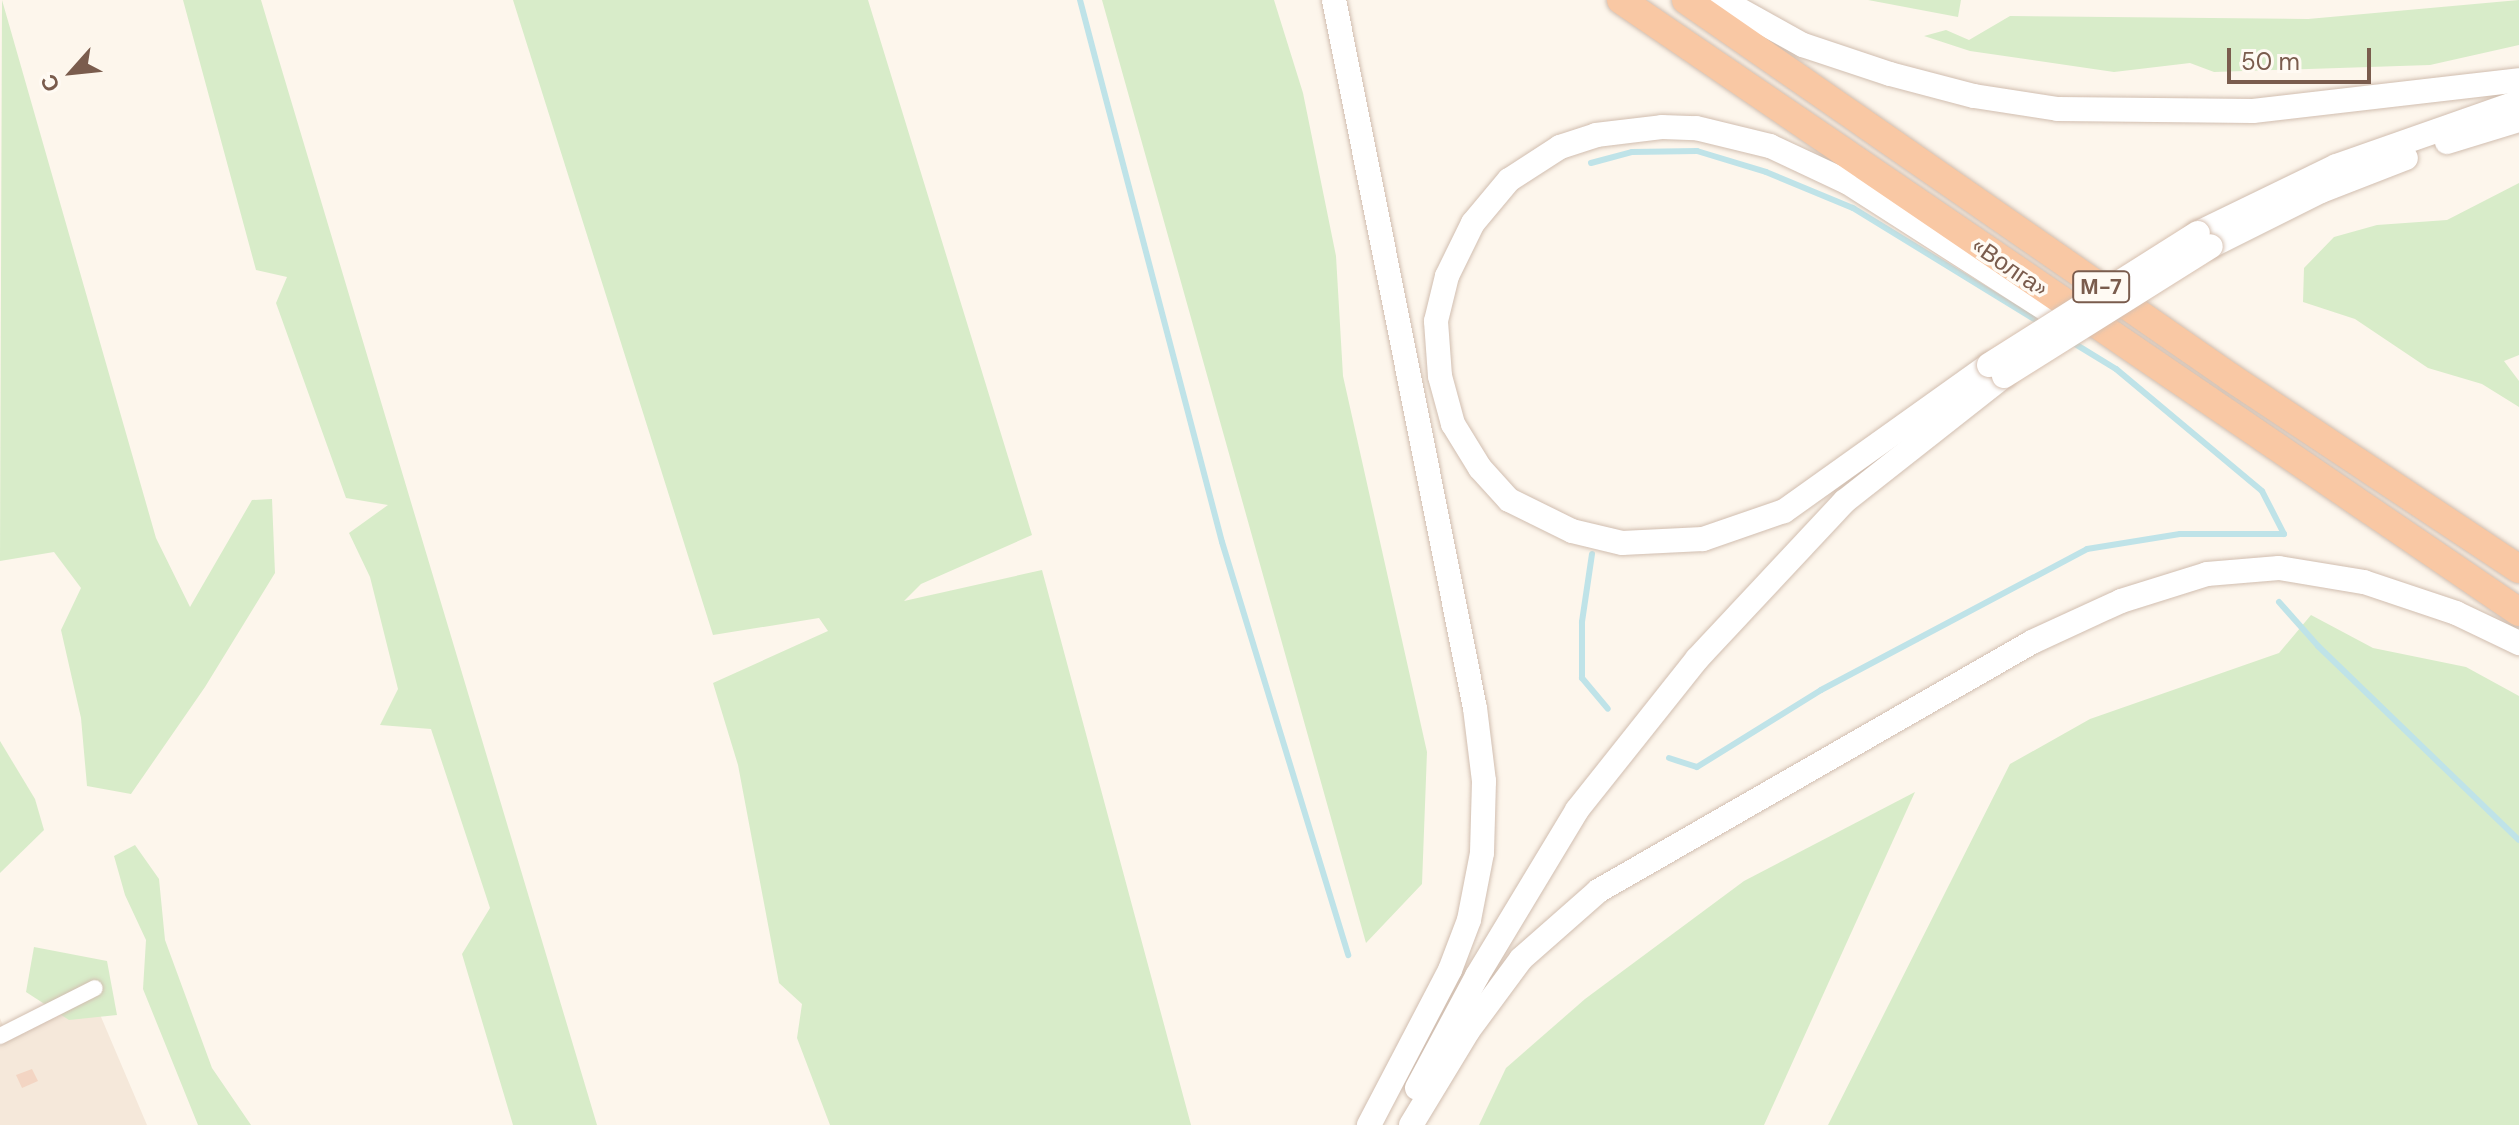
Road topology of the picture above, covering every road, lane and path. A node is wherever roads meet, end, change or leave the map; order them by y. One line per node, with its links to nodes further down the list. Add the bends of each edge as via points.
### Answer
1 (1334, 0): 16 (main road, via 1475,708 1484,781 1482,853 1469,920 1450,970)
2 (1621, 0): 9 (highway, «Волга» / М-7)
3 (1686, 0): 11 (highway, «Волга» / М-7, via 2217,368)
4 (1722, 0): 5 (main road, via 1803,45 1890,74 1974,96 2058,109 2253,111)
5 (2519, 80)
6 (2519, 102): 8 (main road, via 2336,166)
7 (2519, 120): 8 (main road, via 2442,143)
8 (2205, 240): 10 (main road, bridge)
9 (2097, 327): 10 (main road, via 2050,312 1847,182 1770,146 1696,128 1662,127 1596,135 1560,147 1509,180 1473,223 1447,276 1436,321 1440,376 1453,424 1480,468 1509,500 1572,531 1622,543 1703,539 1784,511); 12 (highway, «Волга» / М-7)
10 (1996, 371): 17 (main road, via 1845,501 1697,659 1577,810 1477,976)
11 (2519, 569)
12 (2519, 612)
13 (2519, 643): 18 (main road, via 2456,613 2364,582 2279,568 2207,574 2121,601 2032,642 1598,891 1521,959 1468,1031)
14 (95, 988): 15 (street)
15 (0, 1036)
16 (1369, 1125)
17 (1397, 1125)
18 (1411, 1125)

